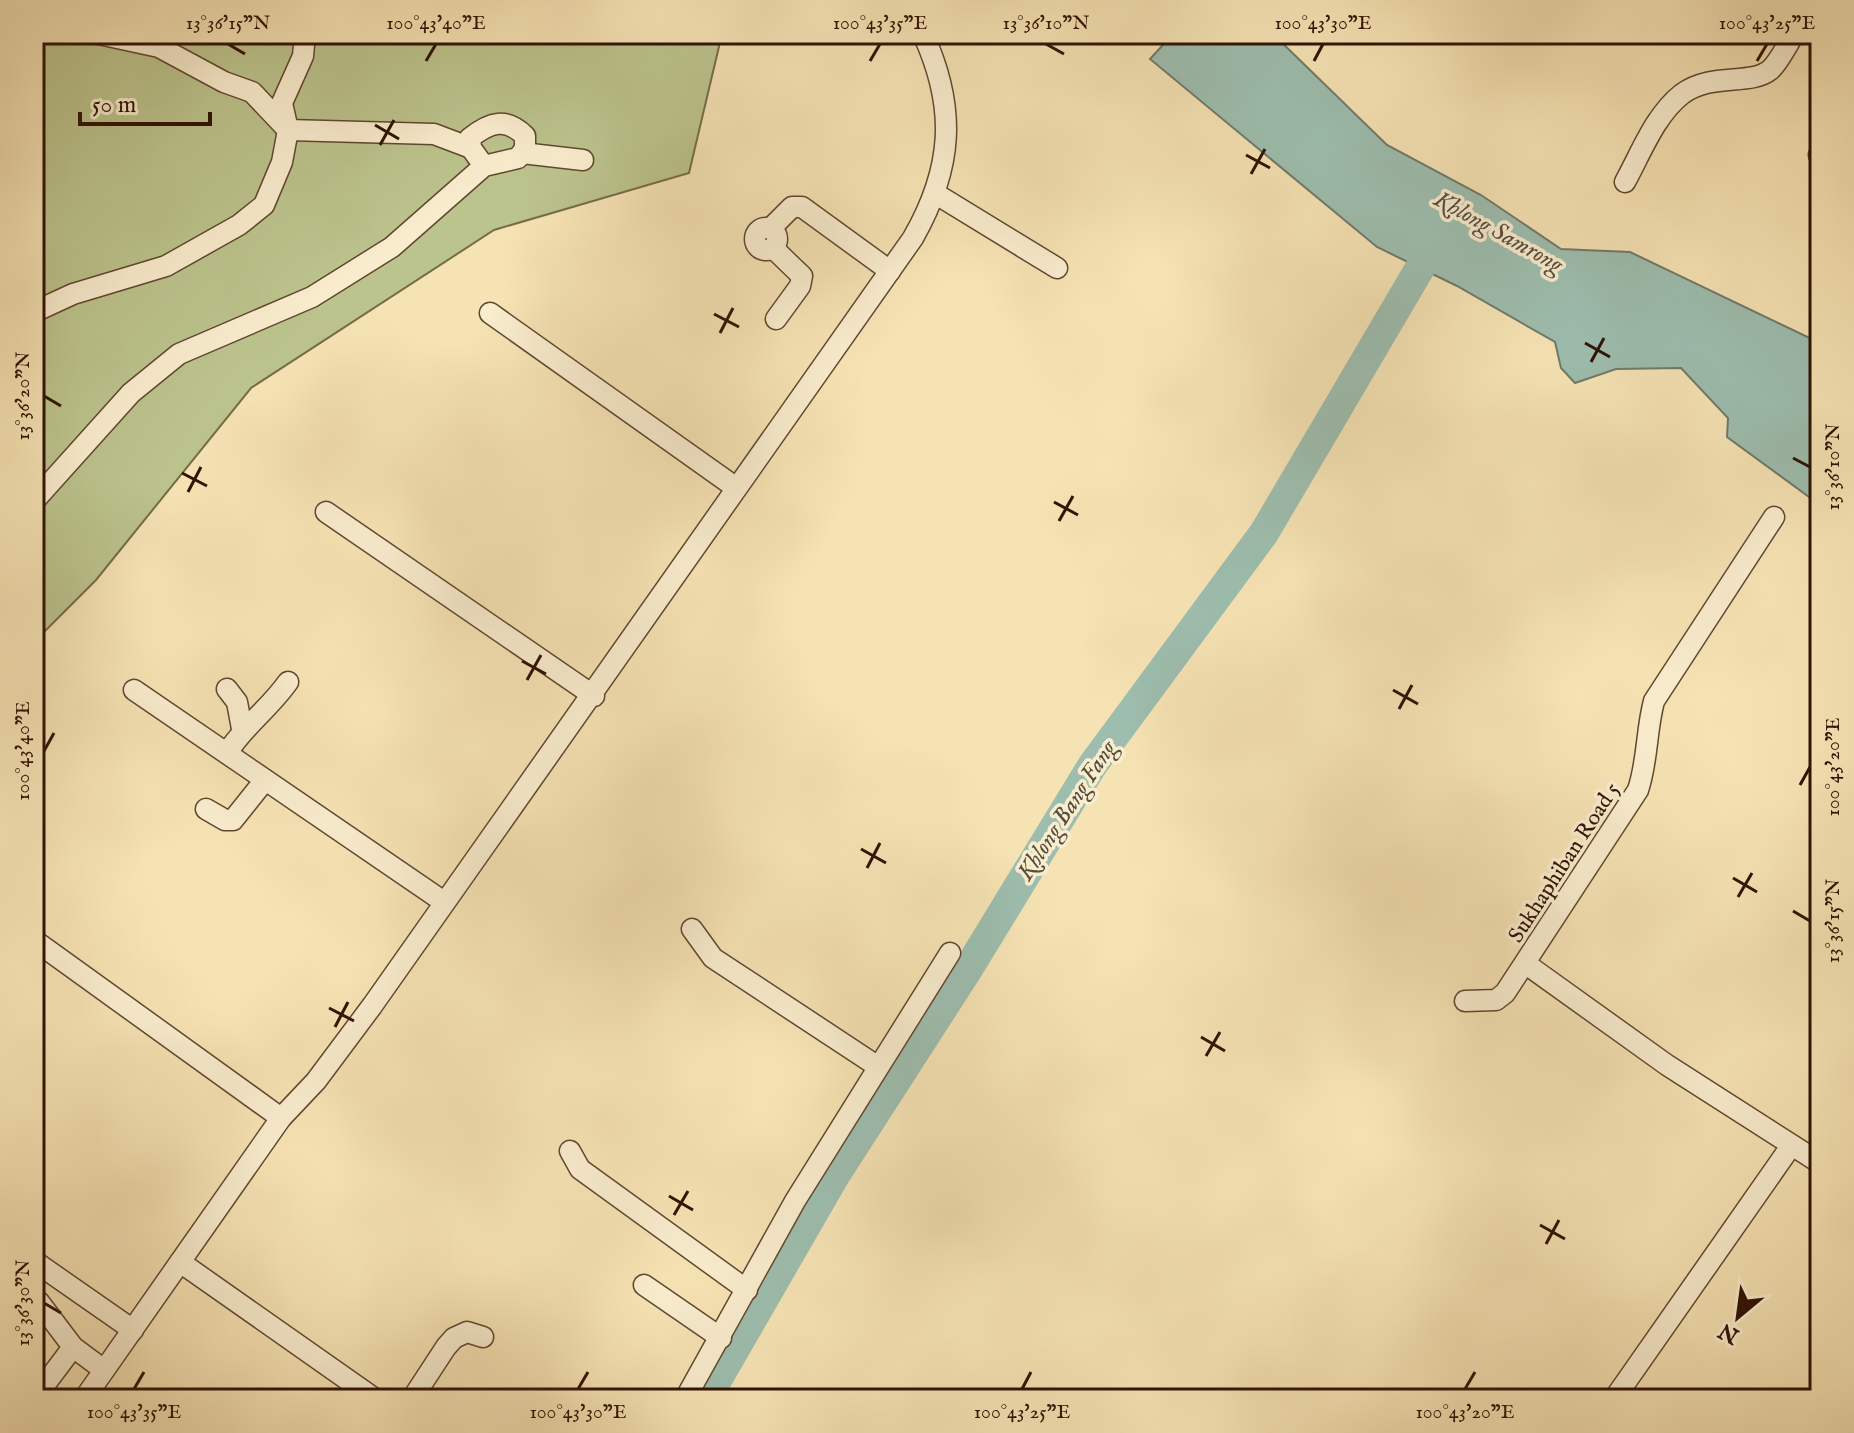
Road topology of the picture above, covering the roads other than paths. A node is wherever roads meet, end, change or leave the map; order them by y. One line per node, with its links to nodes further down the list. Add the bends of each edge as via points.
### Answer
1 (99, 34): 5 (street, via 159,47 252,92)
2 (305, 34): 5 (street, via 303,56 282,103)
3 (923, 34): 11 (street, via 938,67 948,112 944,167)
4 (1794, 34): 10 (street, via 1770,70 1752,78 1717,78 1683,93 1663,113)
5 (288, 130): 6 (street, via 434,134); 14 (street, via 274,187 264,205 239,225 166,266 73,294)
6 (471, 148): 7 (street, via 470,138 500,122 515,125 525,136); 9 (street)
7 (522, 153): 8 (street); 9 (street, via 509,162)
8 (583, 160)
9 (484, 166): 18 (street, via 392,247 312,297 179,354 131,393)
10 (1625, 182)
11 (936, 194): 12 (street); 13 (street)
12 (1057, 268)
13 (890, 271): 16 (street, via 802,207 792,207 784,212 772,238 802,276); 17 (street)
14 (34, 312)
15 (490, 313): 17 (street)
16 (776, 319)
17 (735, 487): 24 (street)
18 (34, 501)
19 (326, 512): 24 (street)
20 (1774, 517): 33 (street, Sukhaphiban Road 5, via 1654,701 1638,790)
21 (288, 682): 25 (street, via 272,705)
22 (227, 689): 25 (street, via 237,702)
23 (134, 690): 26 (street)
24 (594, 696): 29 (street)
25 (242, 729): 26 (street)
26 (227, 753): 27 (street)
27 (265, 780): 28 (street, via 233,820); 29 (street)
28 (206, 809)
29 (444, 902): 36 (street, via 316,1081)
30 (692, 929): 35 (street, via 713,958)
31 (34, 940): 36 (street)
32 (950, 953): 35 (street)
33 (1526, 964): 34 (street, via 1496,1000); 37 (street, Sukhaphiban Road 5)
34 (1465, 1001)
35 (877, 1066): 43 (street)
36 (281, 1118): 41 (street)
37 (1791, 1146): 39 (street, Sukhaphiban Road 5); 55 (street)
38 (570, 1151): 43 (street, via 580,1169)
39 (1817, 1155)
40 (34, 1261): 45 (street)
41 (180, 1262): 45 (street); 52 (street)
42 (644, 1285): 47 (street)
43 (747, 1290): 47 (street)
44 (39, 1302): 48 (street)
45 (133, 1330): 49 (street)
46 (483, 1337): 53 (street, via 467,1332 454,1338)
47 (721, 1338): 54 (street)
48 (73, 1347): 49 (street); 50 (street)
49 (104, 1370): 51 (street)
50 (34, 1399)
51 (84, 1399)
52 (375, 1399)
53 (412, 1399)
54 (685, 1399)
55 (1614, 1399)

